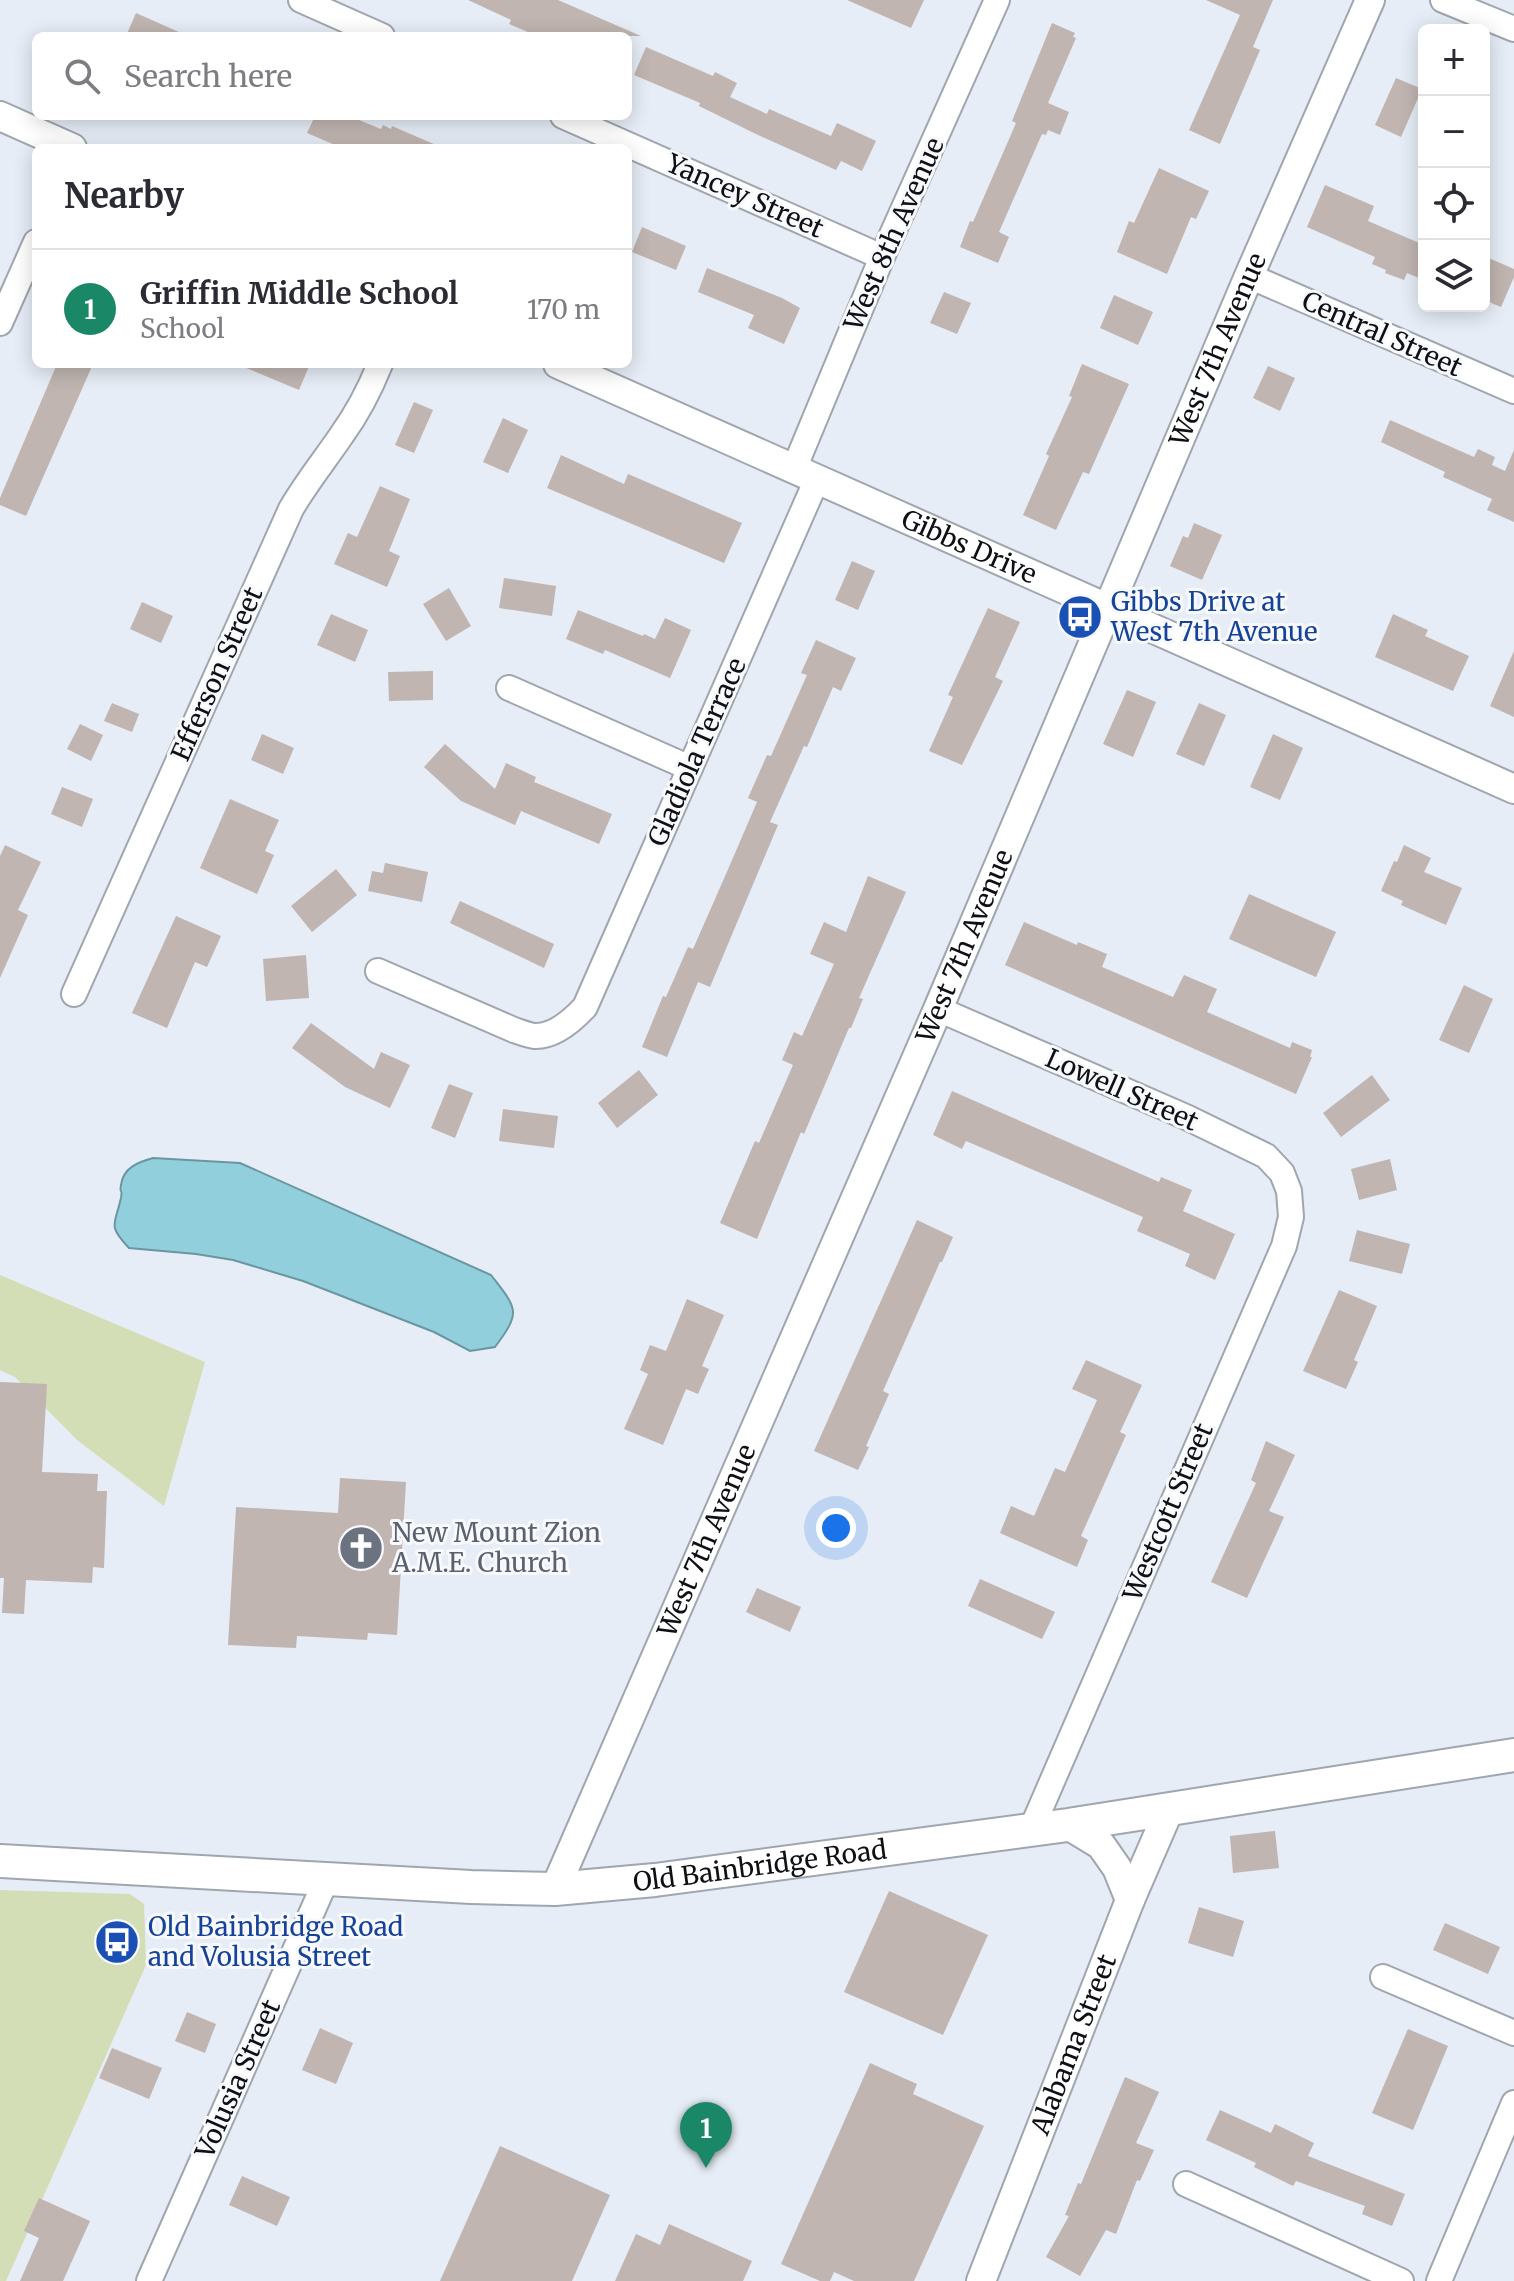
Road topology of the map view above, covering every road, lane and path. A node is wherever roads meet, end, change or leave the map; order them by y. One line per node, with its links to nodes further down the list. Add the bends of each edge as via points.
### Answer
1 (301, 0): 6 (street)
2 (997, 0): 13 (street, West 8th Avenue)
3 (1370, 0): 14 (street, West 7th Avenue)
4 (1443, 0): 5 (street)
5 (1514, 29)
6 (373, 32)
7 (0, 116): 9 (street)
8 (572, 120): 10 (street, Yancey Street)
9 (63, 144)
10 (626, 144)
11 (632, 146): 13 (street, Yancey Street)
12 (32, 251): 15 (street)
13 (882, 257): 19 (street, West 8th Avenue)
14 (1249, 276): 18 (street, Central Street); 20 (street, West 7th Avenue)
15 (0, 323)
16 (378, 368): 25 (street, Efferson Street, via 342,435 291,509)
17 (567, 368): 19 (street, Gibbs Drive)
18 (1513, 389)
19 (805, 474): 20 (street, Gibbs Drive); 22 (street, Gladiola Terrace)
20 (1108, 608): 23 (street, Gibbs Drive); 26 (street, West 7th Avenue)
21 (509, 688): 22 (street)
22 (690, 768): 24 (street, Gladiola Terrace, via 585,1007 571,1021 534,1036)
23 (1514, 789)
24 (378, 971)
25 (74, 994)
26 (938, 1009): 27 (street, Lowell Street, via 1266,1156 1282,1173); 34 (street, West 7th Avenue)
27 (1289, 1191): 31 (street, Westcott Street, via 1291,1217 1284,1246)
28 (1514, 1755): 29 (main road, Old Bainbridge Road)
29 (1169, 1810): 30 (main road, Old Bainbridge Road); 35 (street, Alabama Street)
30 (1068, 1825): 31 (main road, Old Bainbridge Road); 35 (street, via 1101,1845)
31 (1031, 1830): 34 (main road, Old Bainbridge Road)
32 (0, 1861): 33 (main road, Old Bainbridge Road)
33 (327, 1878): 34 (main road, Old Bainbridge Road); 40 (street, Volusia Street)
34 (555, 1889)
35 (1130, 1900): 41 (street, Alabama Street)
36 (1383, 1977): 37 (street)
37 (1514, 2033)
38 (1514, 2103): 43 (street)
39 (1186, 2184): 42 (street)
40 (149, 2281)
41 (981, 2281)
42 (1401, 2281)
43 (1439, 2281)

